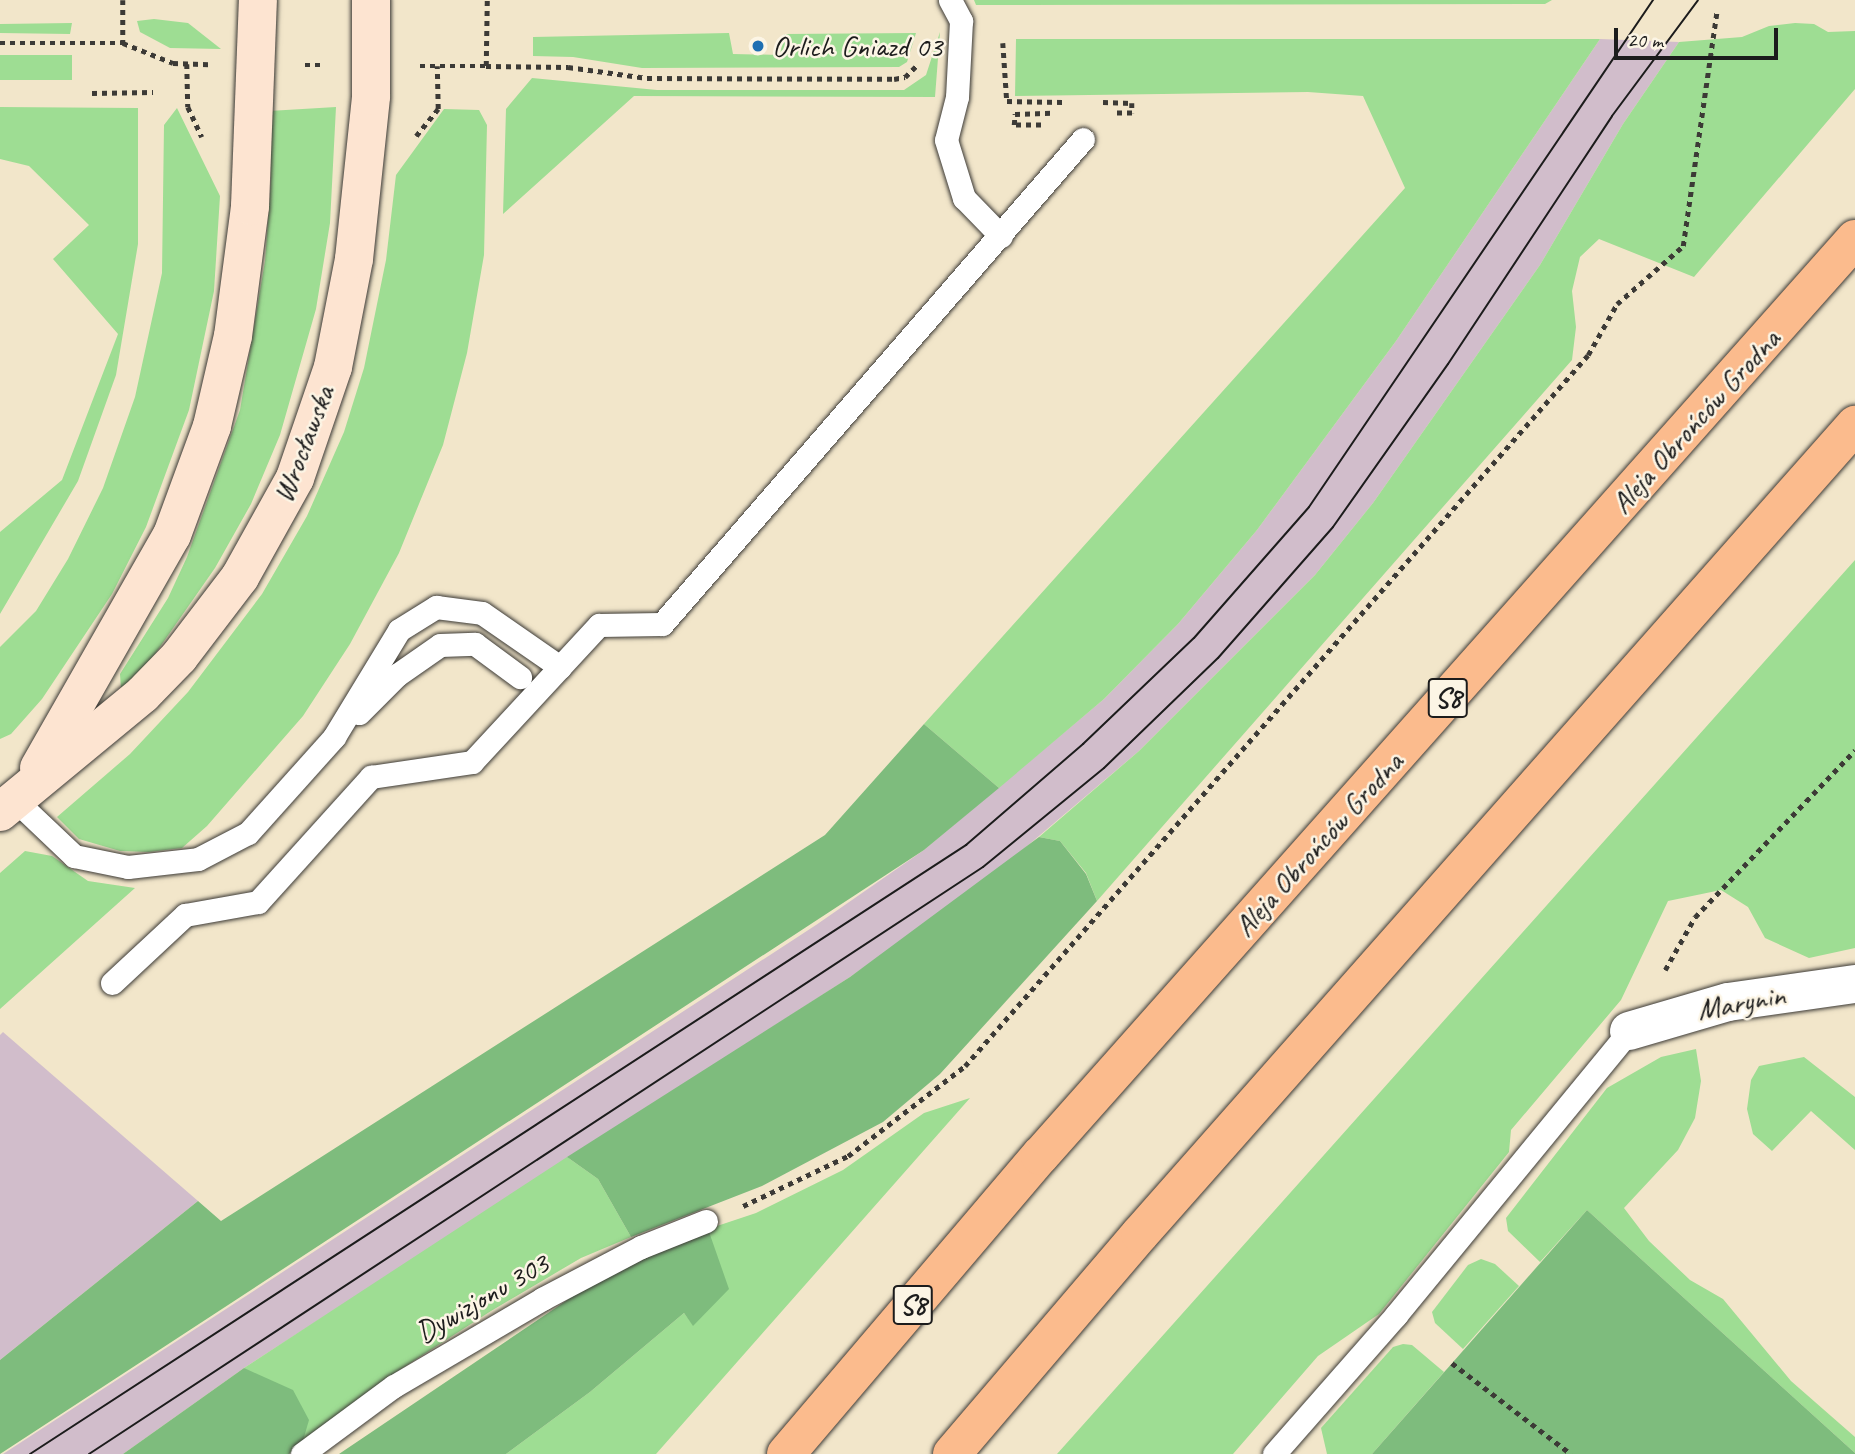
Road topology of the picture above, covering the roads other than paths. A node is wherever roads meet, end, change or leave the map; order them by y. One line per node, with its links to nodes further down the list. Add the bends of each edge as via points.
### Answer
1 (258, 0): 11 (street, via 250,206 233,336 212,426 186,502 157,564)
2 (371, 0): 11 (street, Wrocławska, via 371,96 354,260 332,367 300,467 271,524 212,618 144,694)
3 (950, 0): 5 (lane, via 961,21 957,97 946,140 964,198)
4 (1083, 139): 5 (lane)
5 (1000, 236): 8 (lane, via 662,624 599,625)
6 (1855, 239): 17 (highway, Aleja Obrońców Grodna / S8, via 1040,1156)
7 (1855, 425): 18 (highway, via 1140,1234)
8 (560, 667): 10 (lane, via 482,612 436,607 399,630); 12 (lane, via 472,762 371,777 258,902 185,915)
9 (520, 677): 10 (lane, via 475,644 440,645 397,675)
10 (334, 737): 11 (lane, via 248,833 198,859 128,867 74,856)
11 (13, 801)
12 (112, 983)
13 (1855, 984): 14 (street, Marynin, via 1728,1002)
14 (1629, 1031): 19 (lane, via 1405,1305)
15 (706, 1221): 16 (lane, Dywizjonu 303, via 641,1247 541,1299 394,1386)
16 (302, 1454)
17 (786, 1454)
18 (953, 1454)
19 (1274, 1454)

